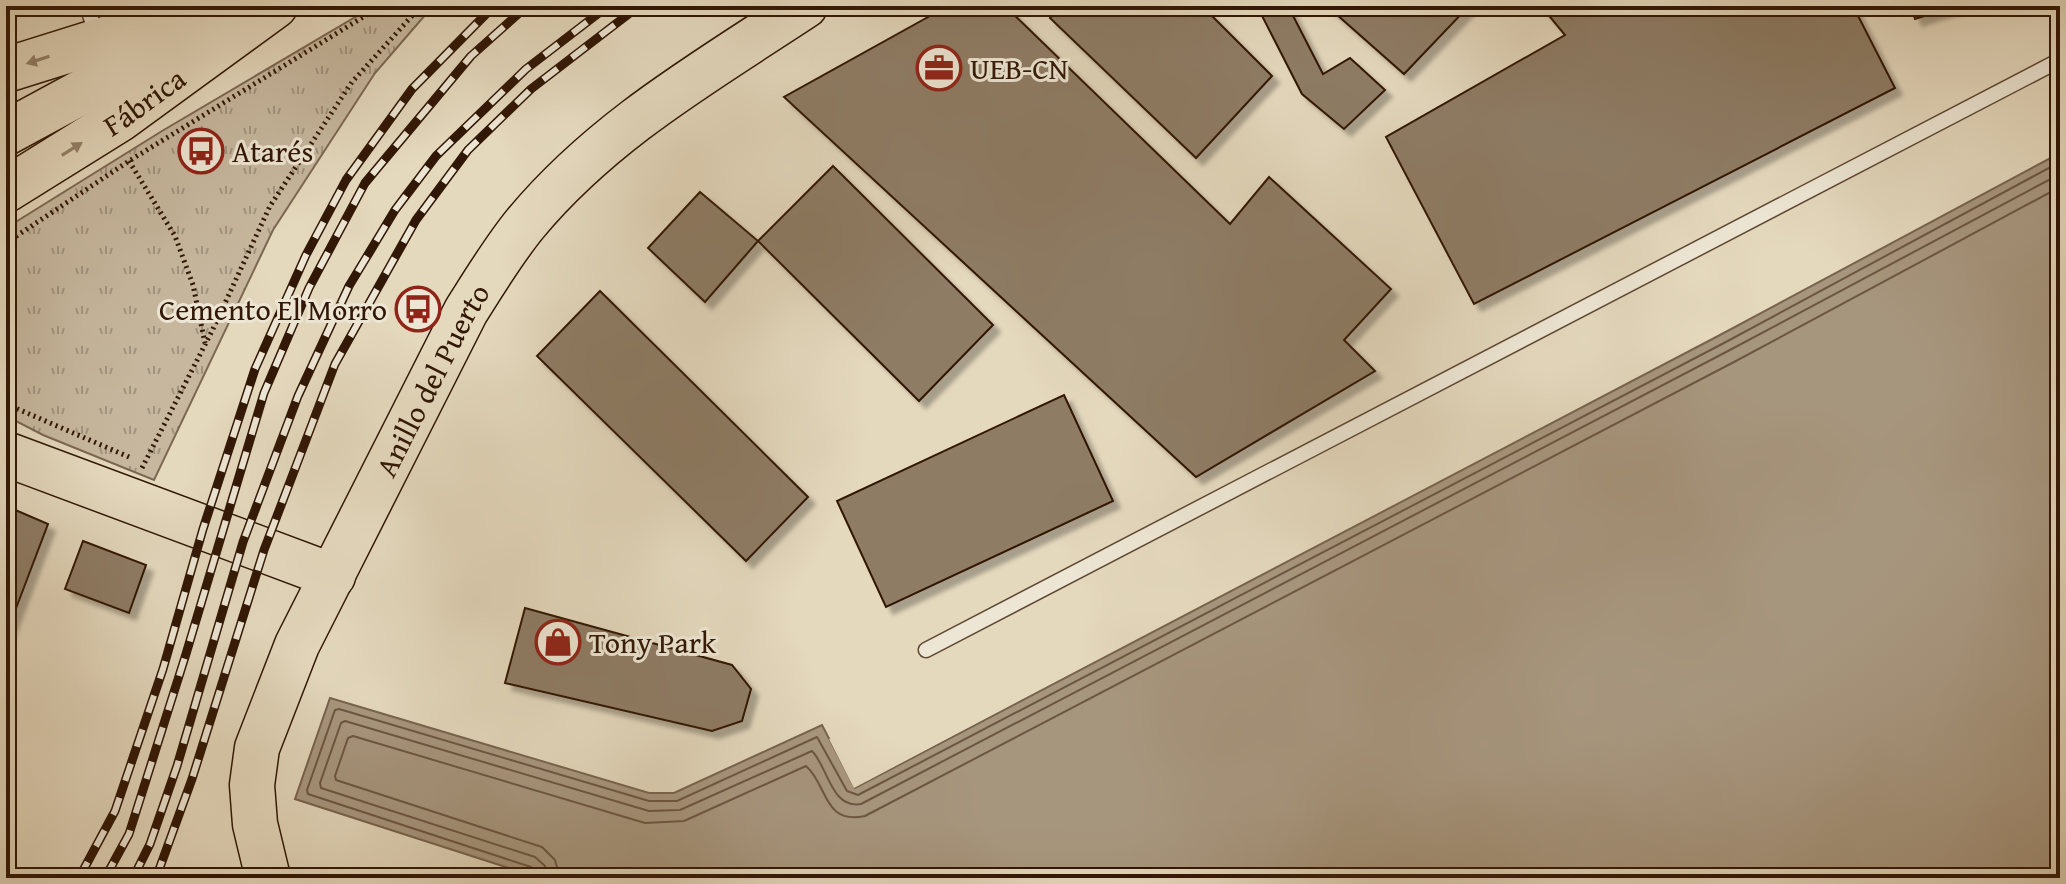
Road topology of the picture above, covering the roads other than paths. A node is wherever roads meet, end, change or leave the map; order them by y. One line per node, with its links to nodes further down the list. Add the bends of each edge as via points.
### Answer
1 (240, 6): 4 (main road, Fábrica)
2 (275, 6): 4 (main road, Fábrica)
3 (805, 6): 11 (main road, Anillo del Puerto, via 717,61 602,145 524,225 466,311)
4 (196, 19): 6 (main road, Fábrica); 6 (main road, via 137,29)
5 (2060, 60): 12 (lane)
6 (111, 66): 7 (main road, one-way to 7); 8 (main road, Fábrica); 9 (main road, Fábrica, one-way to 6, via 120,119)
7 (6, 70)
8 (6, 133)
9 (6, 190)
10 (6, 454): 11 (main road, via 136,482)
11 (333, 576): 13 (main road, Anillo del Puerto, via 297,645 257,748 252,785 255,824)
12 (926, 650)
13 (268, 878)

